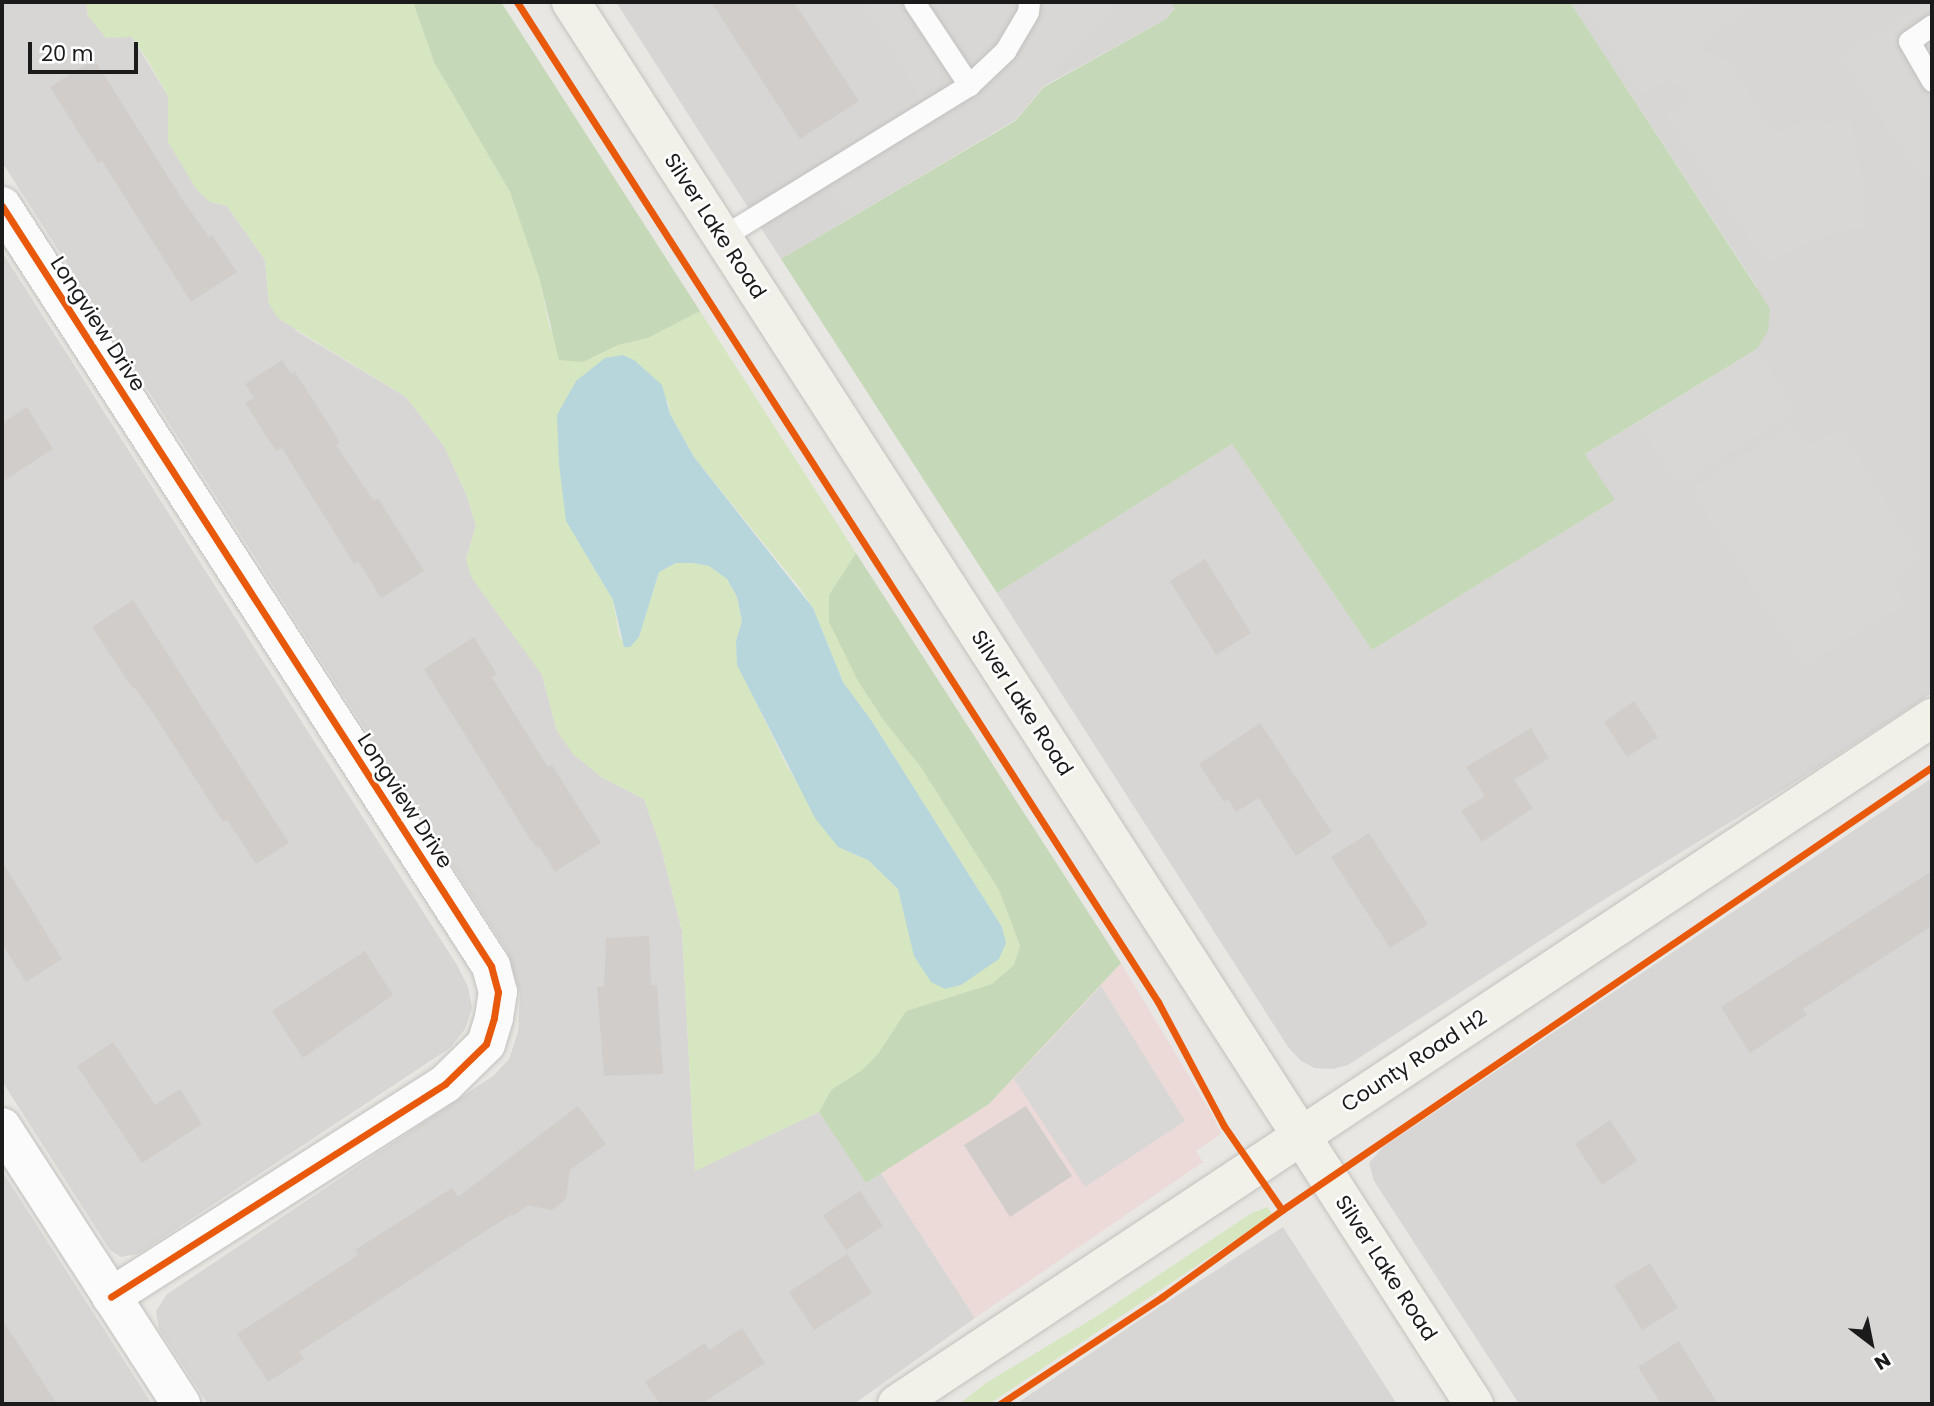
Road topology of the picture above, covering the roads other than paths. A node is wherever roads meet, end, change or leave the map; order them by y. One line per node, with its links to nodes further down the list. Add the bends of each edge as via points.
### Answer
1 (570, 2): 8 (main road, Silver Lake Road)
2 (914, 2): 6 (lane)
3 (1030, 2): 6 (lane, via 1005,51)
4 (1932, 26): 5 (lane, via 1909,41)
5 (1932, 81)
6 (969, 85): 8 (lane)
7 (2, 206): 12 (street, Longview Drive, via 491,966 498,992 486,1044 445,1084)
8 (722, 237): 11 (main road, Silver Lake Road)
9 (1932, 718): 11 (main road, County Road H2)
10 (2, 1127): 12 (street)
11 (1301, 1135): 14 (main road, County Road H2); 15 (main road, Silver Lake Road)
12 (111, 1297): 13 (street)
13 (181, 1404)
14 (897, 1404)
15 (1474, 1404)

